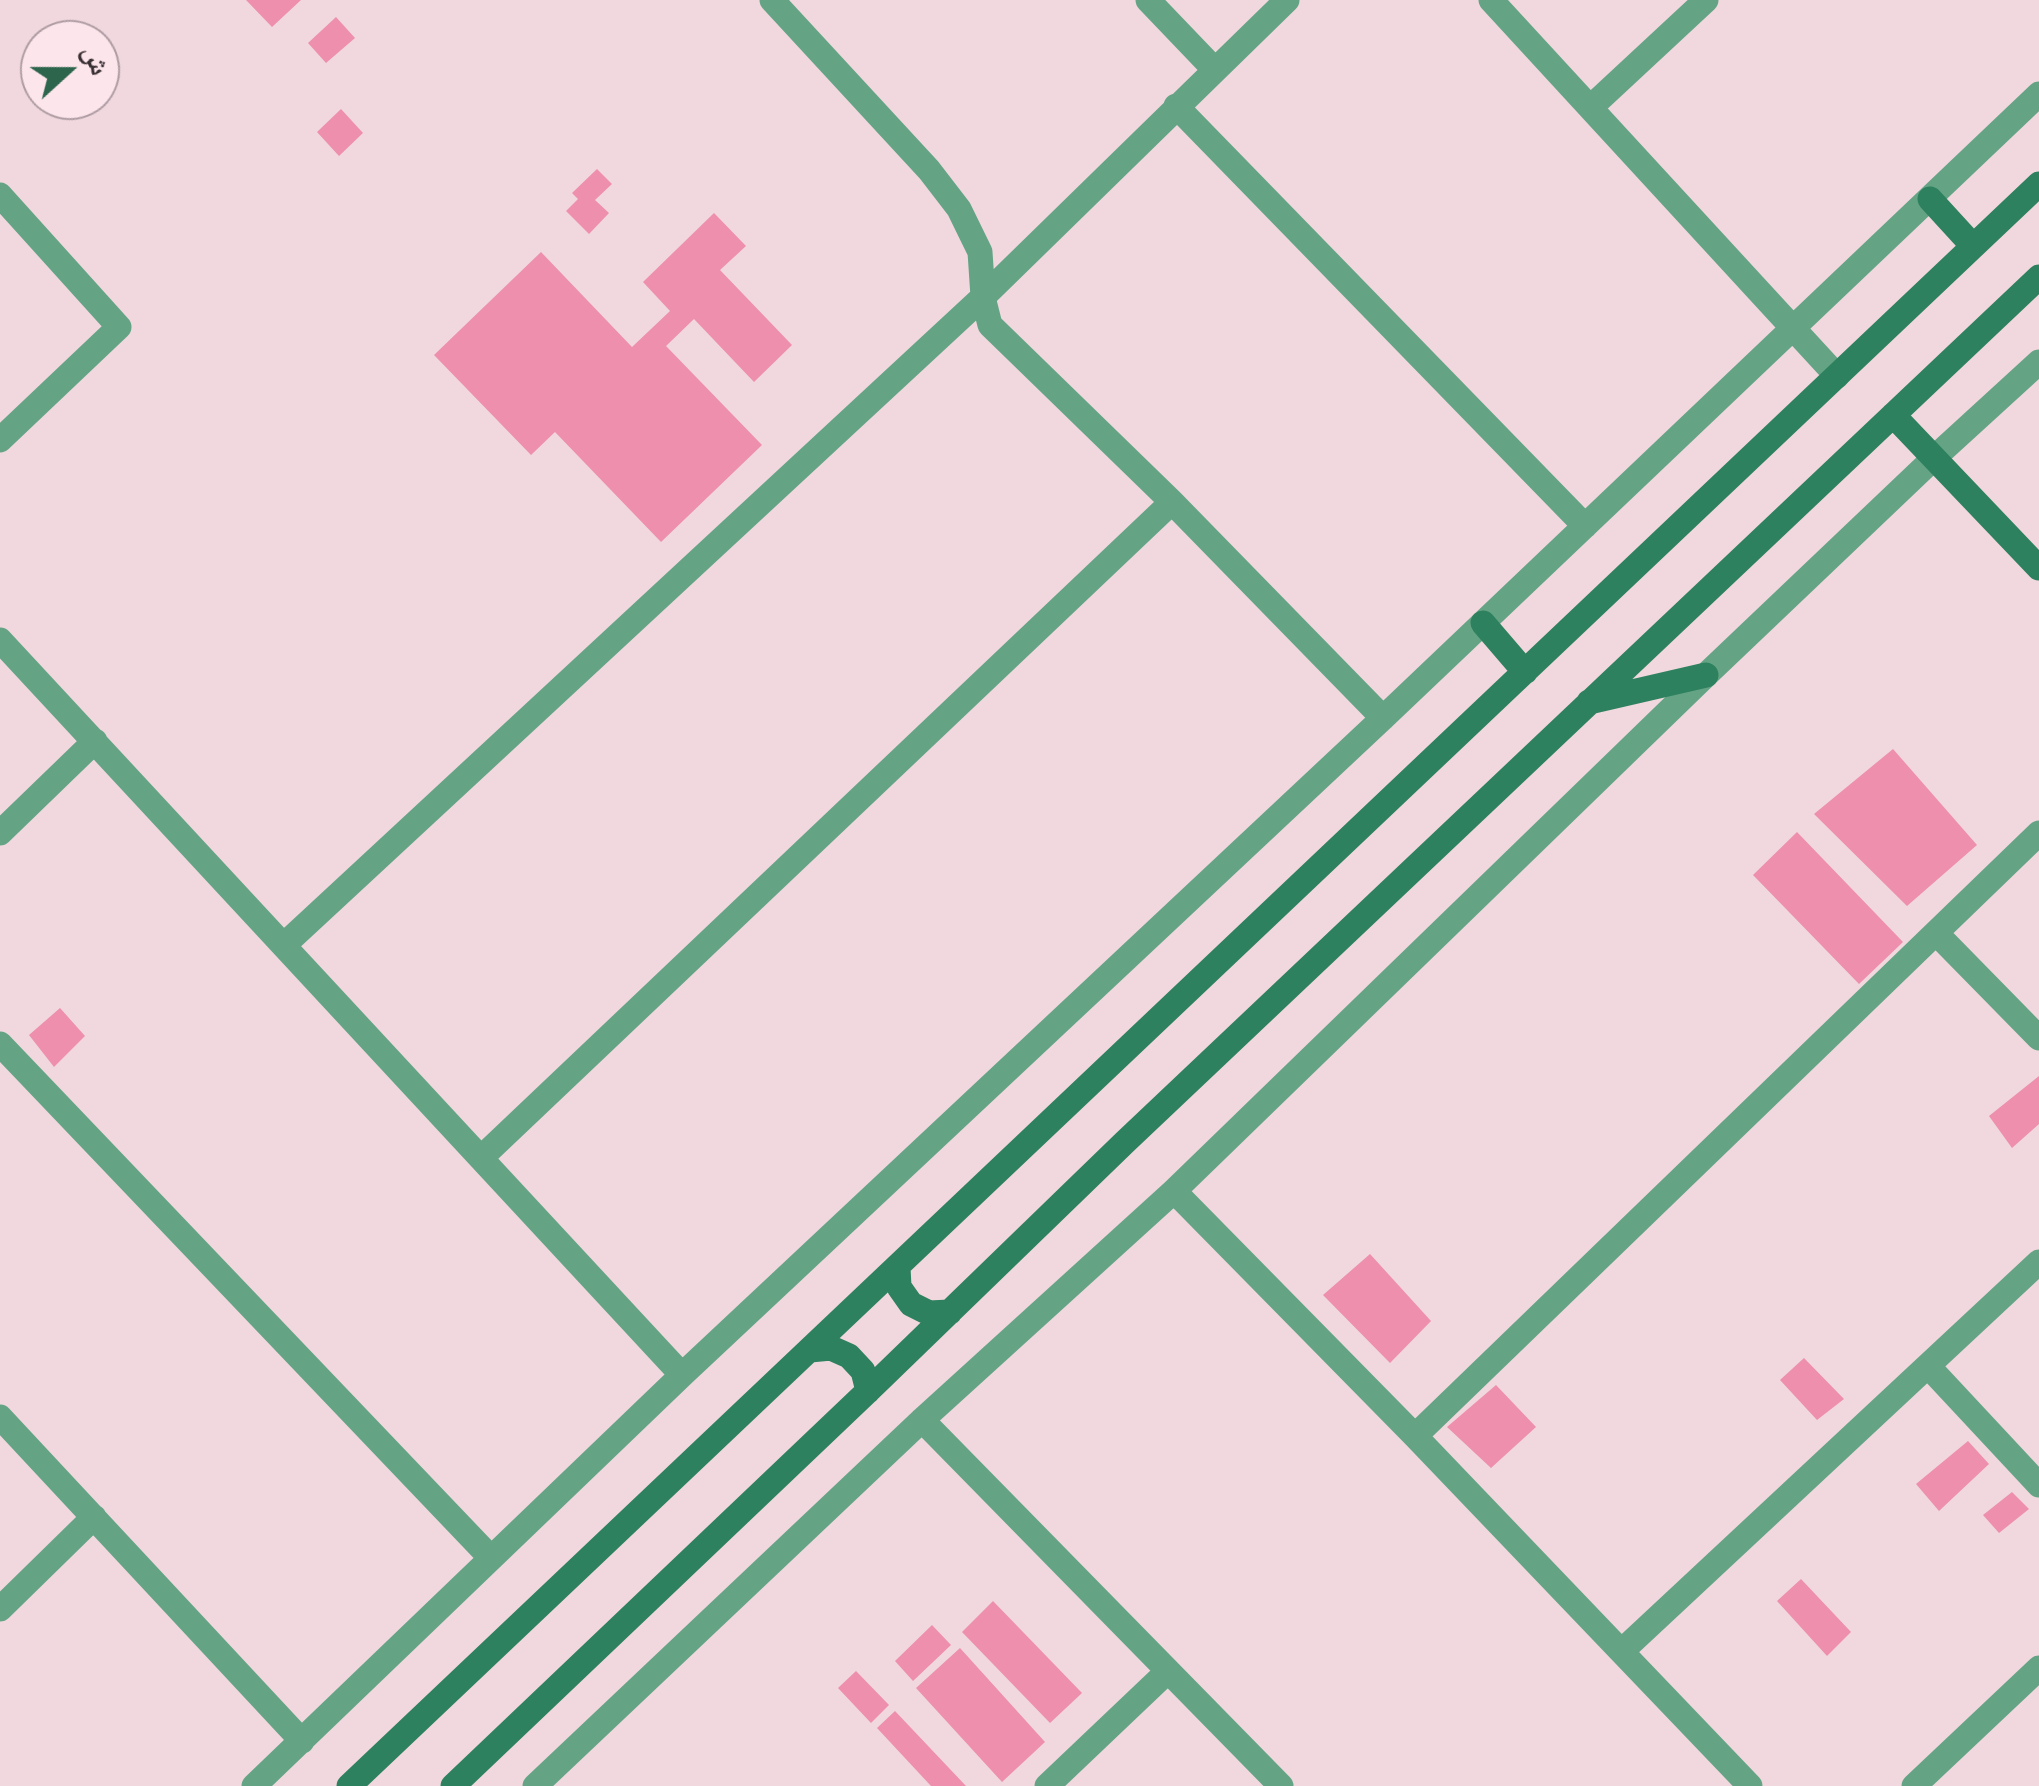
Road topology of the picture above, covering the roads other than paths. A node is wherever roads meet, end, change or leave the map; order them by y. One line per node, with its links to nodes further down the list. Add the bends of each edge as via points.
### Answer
1 (772, 0): 15 (street, via 959,209 980,252)
2 (1148, 0): 6 (street)
3 (1287, 0): 6 (street)
4 (1491, 0): 9 (street)
5 (1706, 0): 9 (street)
6 (1214, 69): 8 (street)
7 (2039, 94): 12 (street)
8 (1176, 106): 15 (street); 23 (street)
9 (1591, 106): 16 (street)
10 (2039, 184): 13 (main road)
11 (0, 195): 20 (street, via 119,327)
12 (1930, 198): 13 (main road); 16 (street)
13 (1972, 246): 18 (main road)
14 (2039, 277): 19 (main road)
15 (983, 297): 22 (street, via 990,325); 35 (street)
16 (1793, 328): 18 (street); 23 (street)
17 (2039, 362): 21 (street)
18 (1836, 376): 27 (main road)
19 (1893, 415): 21 (main road); 29 (main road)
20 (0, 440)
21 (1934, 458): 24 (main road); 28 (street)
22 (1172, 502): 30 (street); 38 (street)
23 (1586, 526): 25 (street)
24 (2039, 568)
25 (1483, 624): 27 (main road); 30 (street)
26 (0, 640): 31 (street)
27 (1525, 672): 41 (main road)
28 (1706, 675): 29 (main road); 39 (street)
29 (1590, 702): 42 (main road)
30 (1383, 718): 45 (street)
31 (94, 741): 32 (street); 35 (street)
32 (0, 833)
33 (2039, 833): 34 (street)
34 (1936, 933): 36 (street); 49 (street)
35 (284, 945): 38 (street)
36 (2039, 1038)
37 (0, 1044): 52 (street)
38 (482, 1158): 45 (street)
39 (1174, 1190): 48 (street); 49 (street)
40 (2039, 1262): 44 (street)
41 (898, 1267): 42 (main road, via 899,1287 911,1304); 43 (main road)
42 (950, 1312): 46 (main road)
43 (810, 1350): 46 (main road, via 830,1348 849,1356 863,1371); 59 (main road)
44 (1928, 1366): 50 (street); 54 (street)
45 (682, 1375): 52 (street)
46 (868, 1392): 60 (main road)
47 (0, 1418): 51 (street)
48 (922, 1420): 56 (street); 61 (street)
49 (1415, 1436): 54 (street)
50 (2039, 1484)
51 (94, 1517): 53 (street); 57 (street)
52 (490, 1557): 57 (street)
53 (0, 1609)
54 (1622, 1650): 64 (street)
55 (2039, 1668): 65 (street)
56 (1168, 1670): 62 (street); 63 (street)
57 (302, 1741): 58 (street)
58 (254, 1786)
59 (349, 1786)
60 (453, 1786)
61 (535, 1786)
62 (1047, 1786)
63 (1281, 1786)
64 (1750, 1786)
65 (1914, 1786)

